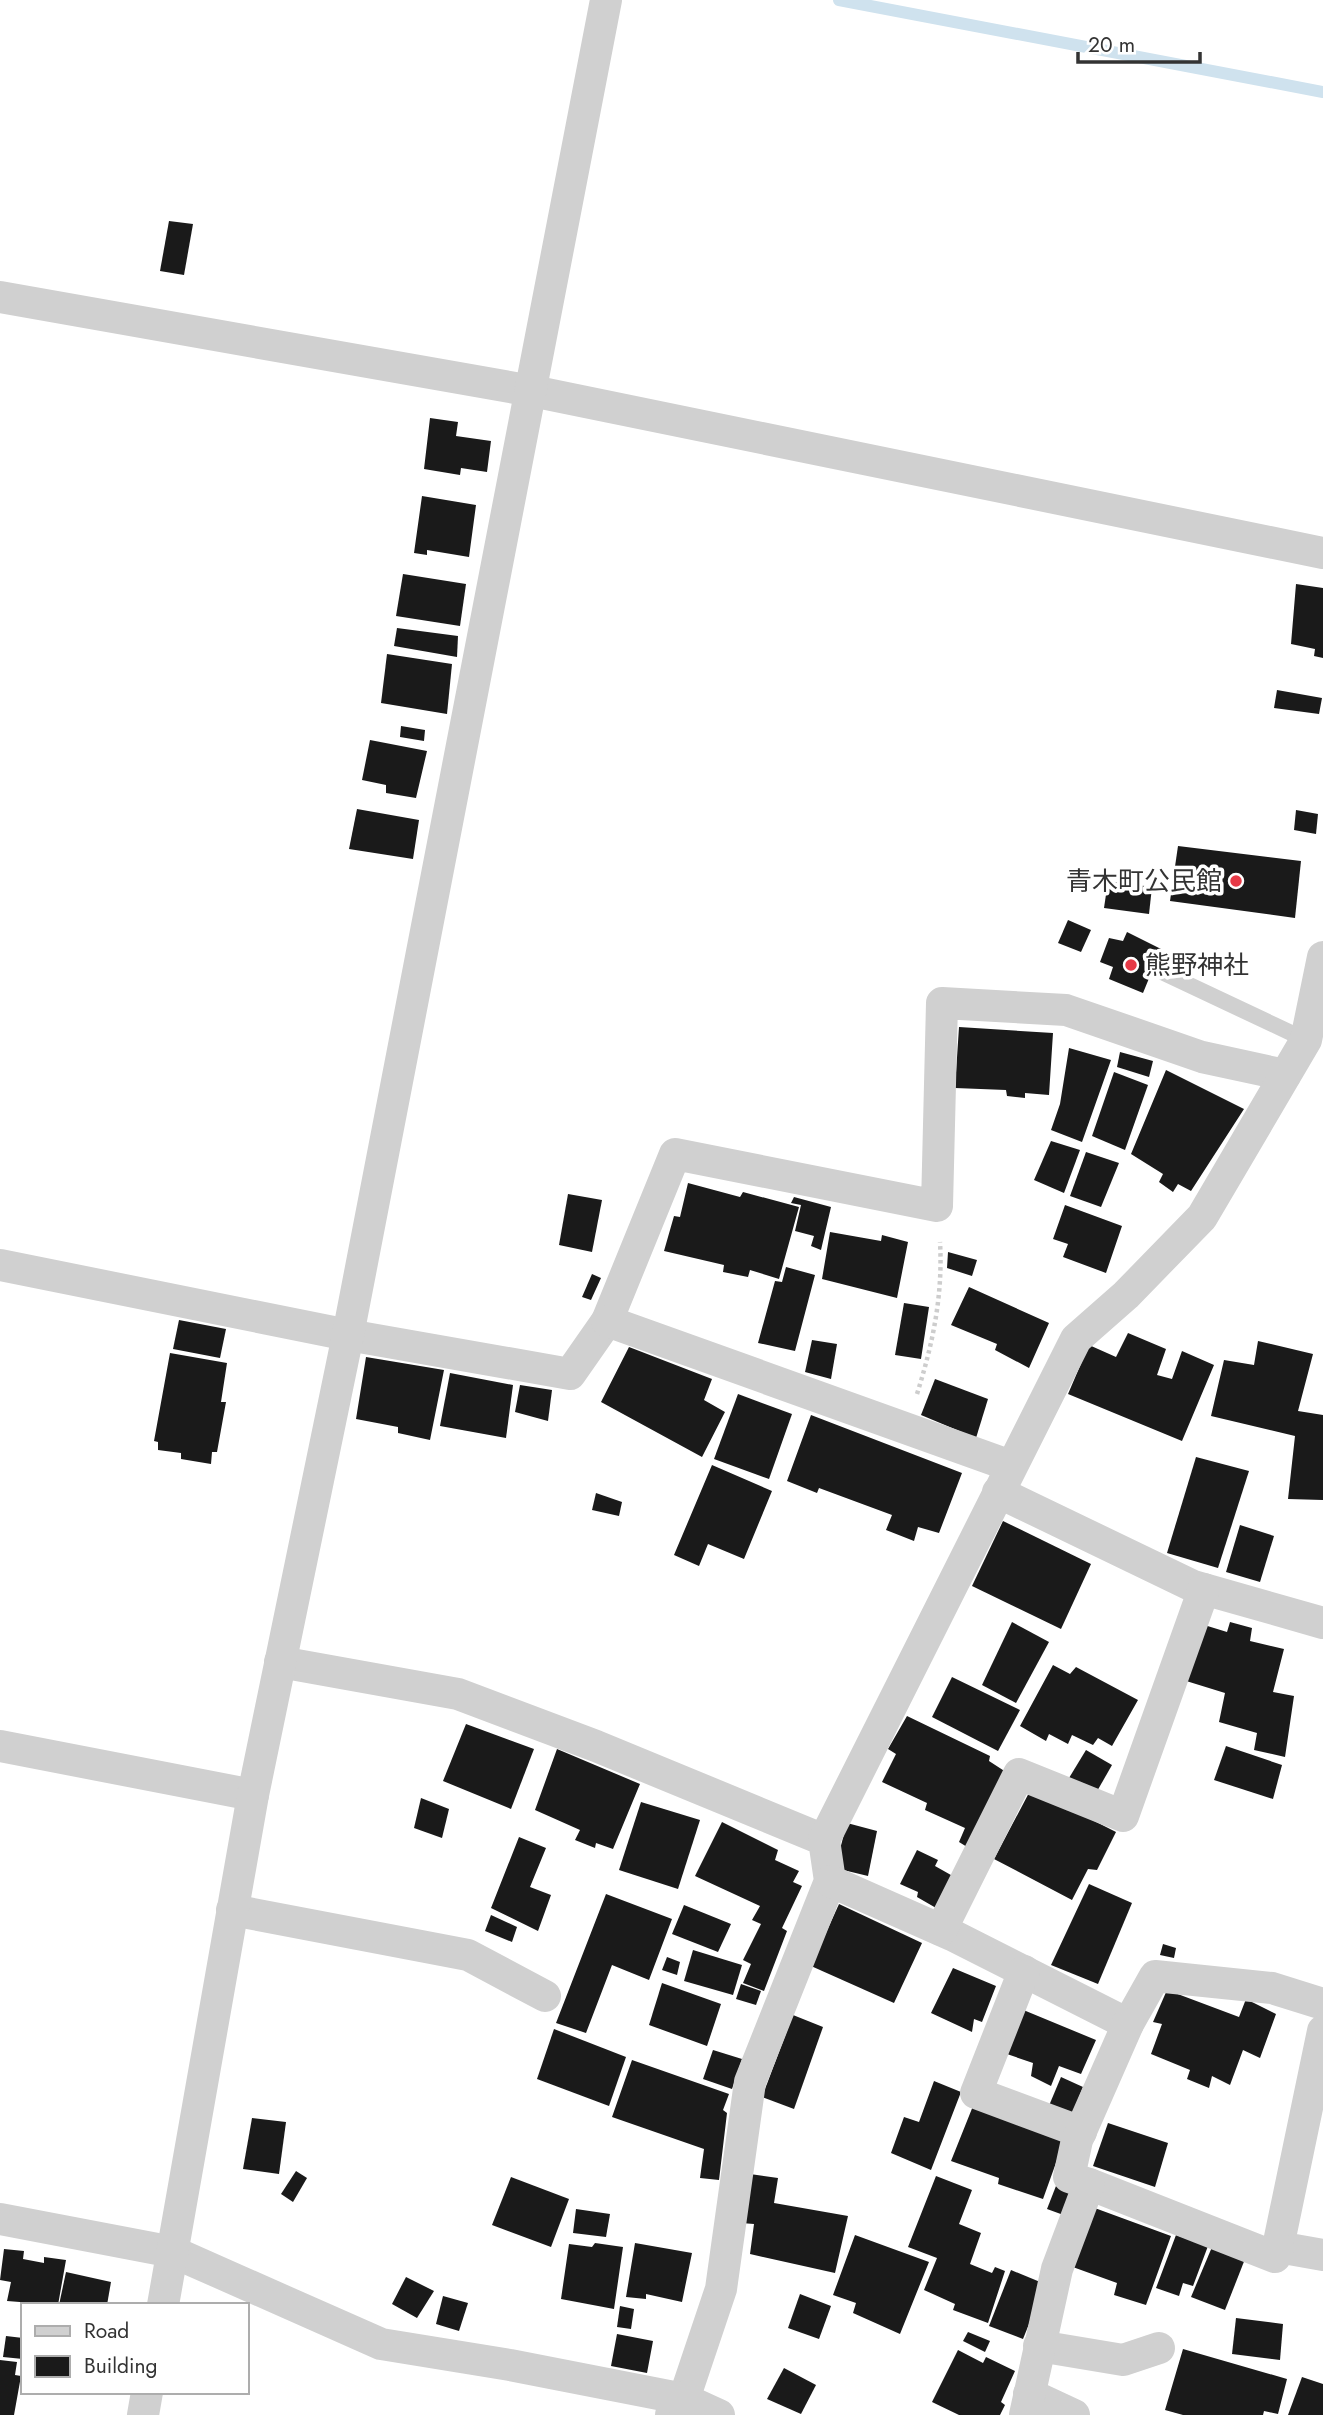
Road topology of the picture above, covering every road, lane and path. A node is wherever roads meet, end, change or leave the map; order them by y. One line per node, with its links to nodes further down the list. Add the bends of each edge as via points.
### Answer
1 (606, 0): 3 (street)
2 (0, 297): 3 (street)
3 (532, 391): 4 (street); 12 (street)
4 (1323, 553)
5 (1323, 957): 7 (street)
6 (1164, 973): 7 (lane)
7 (1315, 1041): 8 (street)
8 (1285, 1075): 9 (street, via 1202,1057 1066,1010 942,1003); 14 (street, via 1202,1217 1076,1339)
9 (937, 1206): 11 (street, via 675,1154); 13 (path, via 942,1282 932,1349)
10 (0, 1265): 12 (street)
11 (607, 1321): 12 (street, via 570,1374); 13 (street)
12 (348, 1335): 17 (street)
13 (905, 1429): 14 (street)
14 (1005, 1479): 15 (street); 20 (street)
15 (1204, 1589): 16 (street); 23 (street, via 1123,1816 1019,1774)
16 (1323, 1623)
17 (280, 1662): 19 (street); 20 (street, via 458,1694)
18 (0, 1746): 19 (street)
19 (253, 1795): 22 (street)
20 (824, 1840): 21 (street)
21 (830, 1881): 23 (street); 40 (street, via 751,2082 721,2289)
22 (232, 1910): 25 (street, via 468,1955); 33 (street)
23 (941, 1930): 24 (street)
24 (1024, 1970): 27 (street); 29 (street, via 976,2093)
25 (545, 1996)
26 (1323, 2004): 27 (street, via 1272,1988 1155,1976)
27 (1128, 2024): 29 (street)
28 (1323, 2031): 32 (street)
29 (1081, 2132): 30 (street, via 1069,2177)
30 (1089, 2184): 32 (street, via 1275,2257); 36 (street, via 1058,2269)
31 (0, 2219): 33 (street)
32 (1278, 2246): 34 (street)
33 (173, 2252): 35 (street); 40 (street, via 381,2344 510,2365)
34 (1323, 2255)
35 (163, 2303)
36 (1039, 2346): 37 (street, via 1123,2360); 39 (street)
37 (1159, 2348)
38 (147, 2394): 41 (street)
39 (1027, 2404): 43 (street)
40 (677, 2407): 42 (street)
41 (143, 2415)
42 (719, 2415)
43 (1074, 2415)

